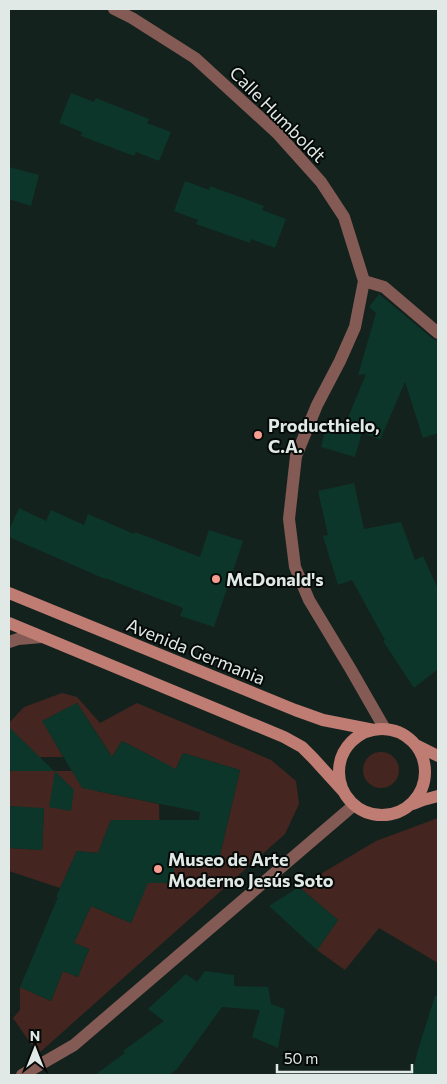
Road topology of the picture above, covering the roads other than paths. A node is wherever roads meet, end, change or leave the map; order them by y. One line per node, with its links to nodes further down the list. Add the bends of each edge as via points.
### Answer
1 (114, 9): 2 (street, Calle Humboldt, via 195,58 276,132 321,182 344,217)
2 (364, 280): 3 (street, via 384,287); 8 (street, Calle Humboldt, via 355,327 316,405 296,456 289,519 295,567 309,600)
3 (438, 333)
4 (9, 593): 8 (street, Avenida Germania, via 295,710 323,720)
5 (9, 623): 6 (street)
6 (42, 637): 7 (street); 11 (street, via 284,737 302,747)
7 (9, 642)
8 (380, 730): 9 (street, via 401,734); 11 (street, via 363,734 346,748 339,769)
9 (415, 744): 10 (street); 13 (street, via 425,764 425,776 421,792)
10 (438, 756)
11 (343, 791): 14 (street)
12 (438, 796): 13 (street)
13 (410, 805): 14 (street, via 390,815 368,813)
14 (354, 806): 15 (street, via 74,1045)
15 (22, 1075)

